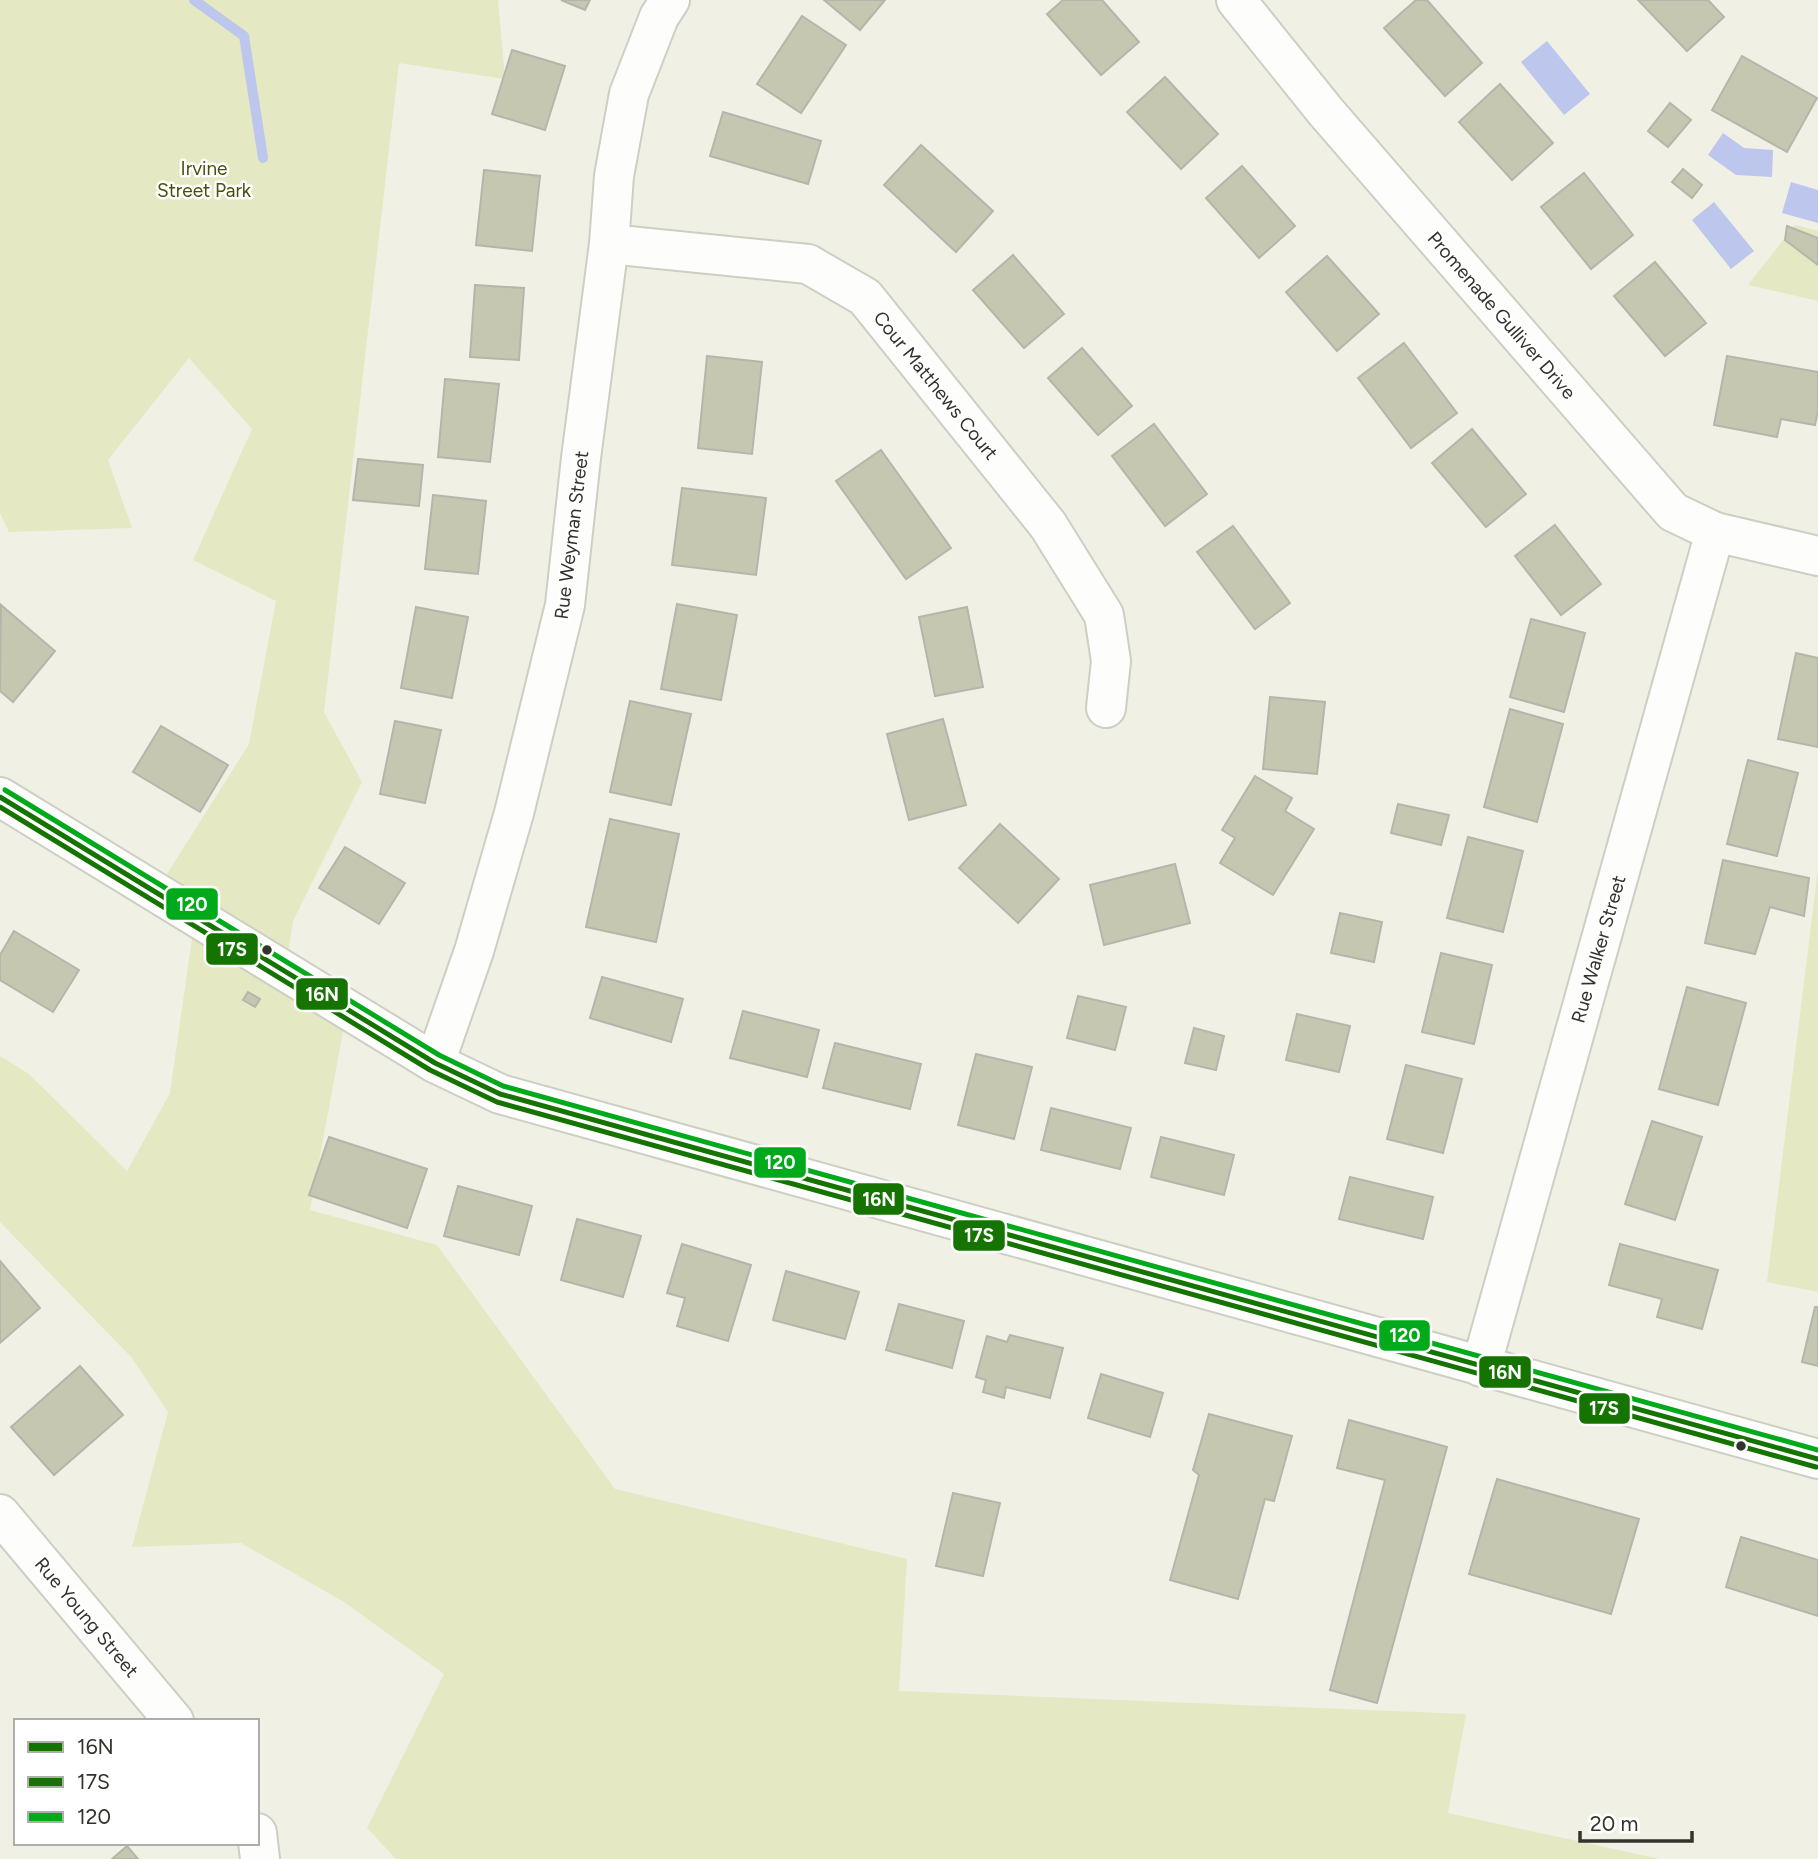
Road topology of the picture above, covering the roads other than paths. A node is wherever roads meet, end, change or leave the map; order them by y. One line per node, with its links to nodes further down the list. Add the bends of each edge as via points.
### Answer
1 (670, 0): 3 (street, Rue Weyman Street, via 629,94 614,176)
2 (1236, 0): 4 (street, Promenade Gulliver Drive, via 1326,112 1673,512)
3 (609, 244): 6 (street, Cour Matthews Court, via 808,264 865,297 1048,525 1104,615 1111,661); 8 (street, Rue Weyman Street, via 565,605 514,813)
4 (1715, 531): 5 (street, Promenade Gulliver Drive); 9 (street, Rue Walker Street)
5 (1818, 556)
6 (1106, 708)
7 (0, 797): 8 (street)
8 (435, 1063): 9 (street, via 500,1094)
9 (1481, 1367): 10 (street)
10 (1818, 1459)
11 (0, 1514): 12 (street, Rue Young Street)
12 (172, 1719)

